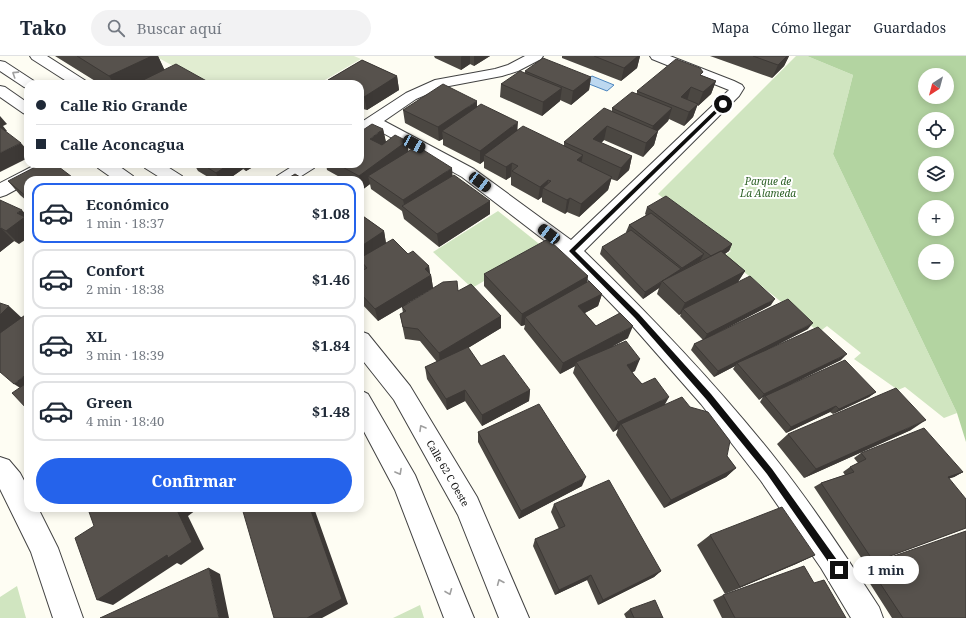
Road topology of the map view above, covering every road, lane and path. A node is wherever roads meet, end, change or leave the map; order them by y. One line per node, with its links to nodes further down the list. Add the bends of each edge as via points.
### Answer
1 (37, 56): 5 (street)
2 (536, 56): 9 (street, via 514,68 497,73 440,83 411,96)
3 (657, 56): 20 (street, via 737,88)
4 (0, 65): 6 (street, one-way to 4)
5 (75, 80)
6 (24, 81)
7 (0, 90): 8 (street)
8 (24, 107)
9 (366, 126): 20 (street, via 468,173)
10 (43, 168): 14 (street)
11 (110, 168): 15 (street)
12 (157, 168): 16 (street)
13 (302, 168): 17 (street)
14 (28, 176)
15 (121, 176)
16 (170, 176)
17 (289, 176)
18 (24, 178): 19 (street)
19 (0, 191)
20 (572, 251): 29 (street, via 637,316 770,472 831,558)
21 (364, 345): 28 (street, Calle 62 C Oeste, one-way to 21, via 468,506 402,393)
22 (364, 408): 27 (street, one-way to 27, via 406,484)
23 (0, 470): 24 (street, via 11,482)
24 (24, 508)
25 (26, 512): 26 (street, via 44,548)
26 (68, 618)
27 (459, 618)
28 (514, 618)
29 (868, 618)

